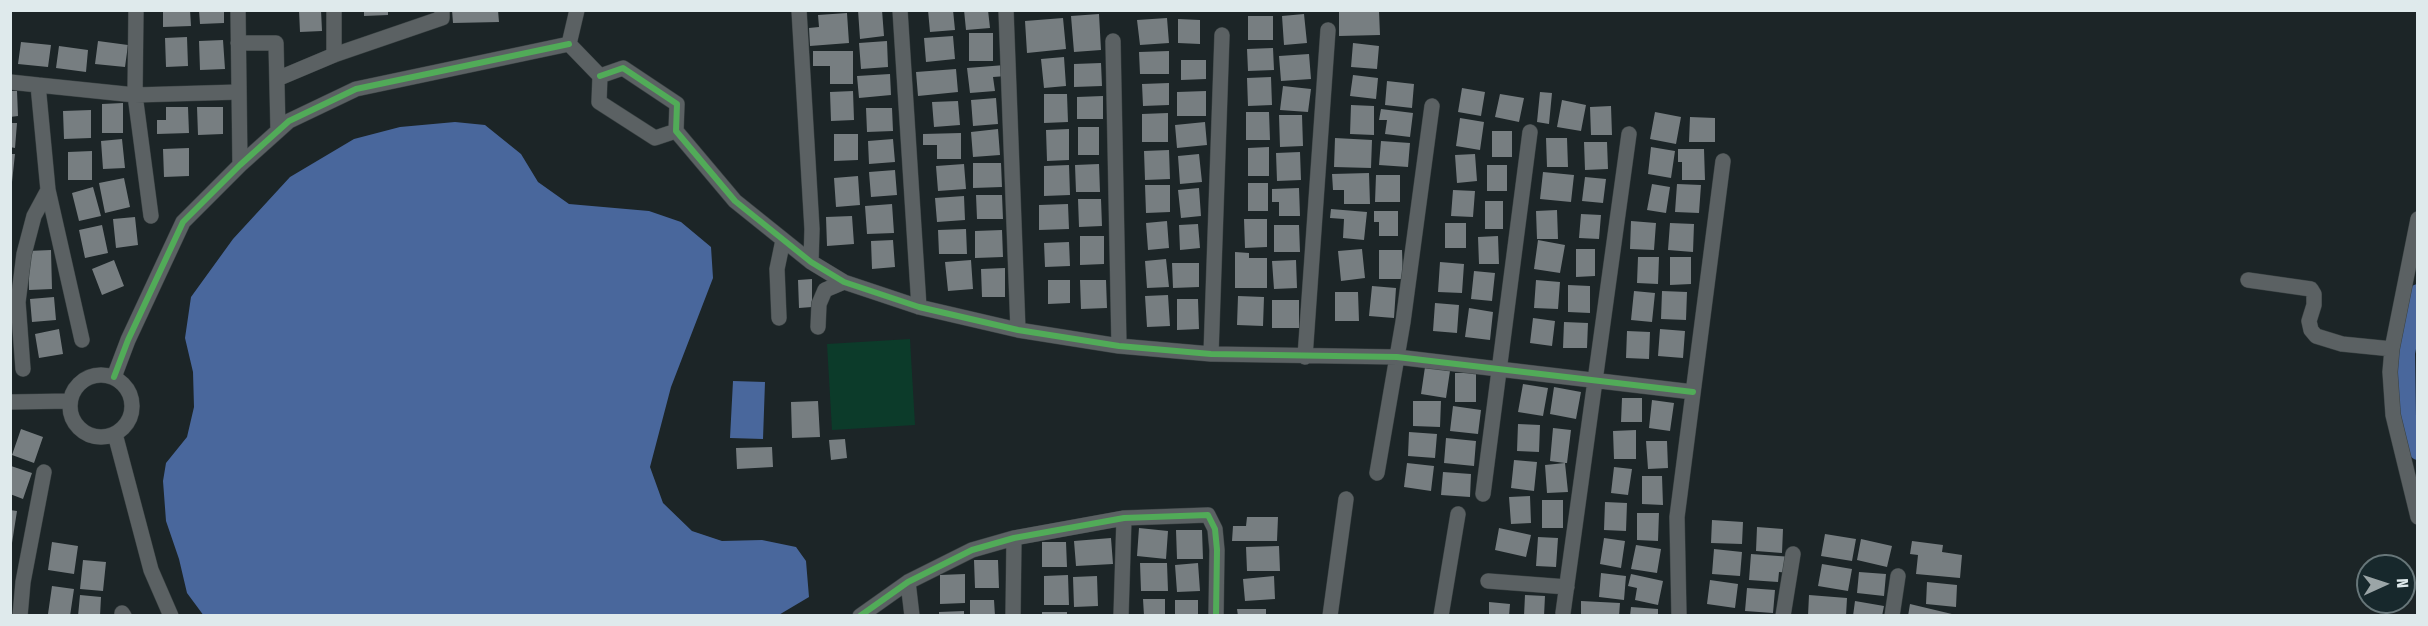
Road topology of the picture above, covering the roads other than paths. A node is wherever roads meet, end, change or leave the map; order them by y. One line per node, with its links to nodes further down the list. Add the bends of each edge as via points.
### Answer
1 (136, 10): 20 (street)
2 (238, 10): 12 (street)
3 (334, 10): 14 (street)
4 (442, 10): 14 (street, via 442,18)
5 (577, 10): 13 (street)
6 (799, 10): 32 (street)
7 (900, 10): 35 (street)
8 (1006, 10): 38 (street)
9 (1328, 30): 43 (street)
10 (1222, 36): 42 (street)
11 (1113, 41): 40 (street)
12 (238, 43): 16 (street, via 276,43); 19 (street)
13 (569, 44): 15 (street); 22 (street, via 356,89)
14 (334, 55): 16 (street)
15 (600, 76): 23 (street, via 599,102 655,138); 23 (street, via 623,68 677,104)
16 (277, 79): 22 (street)
17 (10, 82): 18 (street)
18 (38, 85): 20 (street); 28 (street)
19 (239, 92): 20 (street); 27 (street)
20 (135, 95): 29 (street)
21 (1432, 106): 44 (street)
22 (278, 130): 27 (street)
23 (676, 131): 31 (street, via 735,201)
24 (1530, 132): 46 (street)
25 (1629, 134): 48 (street)
26 (1723, 161): 49 (street)
27 (240, 165): 47 (street, via 183,222)
28 (48, 190): 39 (street); 45 (street, via 34,216 24,254 18,302)
29 (150, 216)
30 (2418, 219): 41 (street)
31 (783, 240): 32 (street); 36 (street, via 777,270)
32 (811, 262): 34 (street)
33 (2248, 280): 41 (street, via 2311,289 2314,294 2309,321 2316,336 2342,344)
34 (844, 282): 35 (street); 37 (street, via 825,290 819,304)
35 (919, 308): 38 (street)
36 (779, 318)
37 (818, 327)
38 (1018, 330): 40 (street)
39 (82, 340)
40 (1119, 346): 42 (street)
41 (2392, 349): 58 (street, via 2393,415)
42 (1211, 354): 43 (street)
43 (1305, 357): 44 (street)
44 (1397, 357): 46 (street); 54 (street)
45 (23, 369)
46 (1498, 369): 48 (street); 55 (street)
47 (114, 377): 50 (street, via 102,374 84,379); 52 (street, via 128,390 132,410)
48 (1595, 380): 49 (street); 65 (street)
49 (1693, 392): 76 (street, via 1677,517)
50 (70, 401): 51 (street); 52 (street, via 73,421 87,434)
51 (10, 402)
52 (116, 434): 68 (street, via 151,570)
53 (44, 472): 67 (street)
54 (1377, 473)
55 (1483, 494)
56 (1346, 499): 74 (street)
57 (1458, 514): 75 (street)
58 (2418, 517)
59 (1124, 518): 60 (street); 72 (street); 73 (street, via 1208,515 1215,529 1217,550)
60 (1014, 538): 64 (street, via 972,550); 71 (street)
61 (1792, 554): 77 (street)
62 (1898, 576): 78 (street)
63 (1488, 581): 65 (street)
64 (908, 582): 69 (street); 70 (street)
65 (1567, 587): 66 (street)
66 (1563, 613)
67 (20, 615)
68 (171, 615)
69 (860, 615)
70 (912, 615)
71 (1013, 615)
72 (1121, 615)
73 (1216, 615)
74 (1330, 615)
75 (1441, 615)
76 (1679, 615)
77 (1782, 615)
78 (1892, 615)

